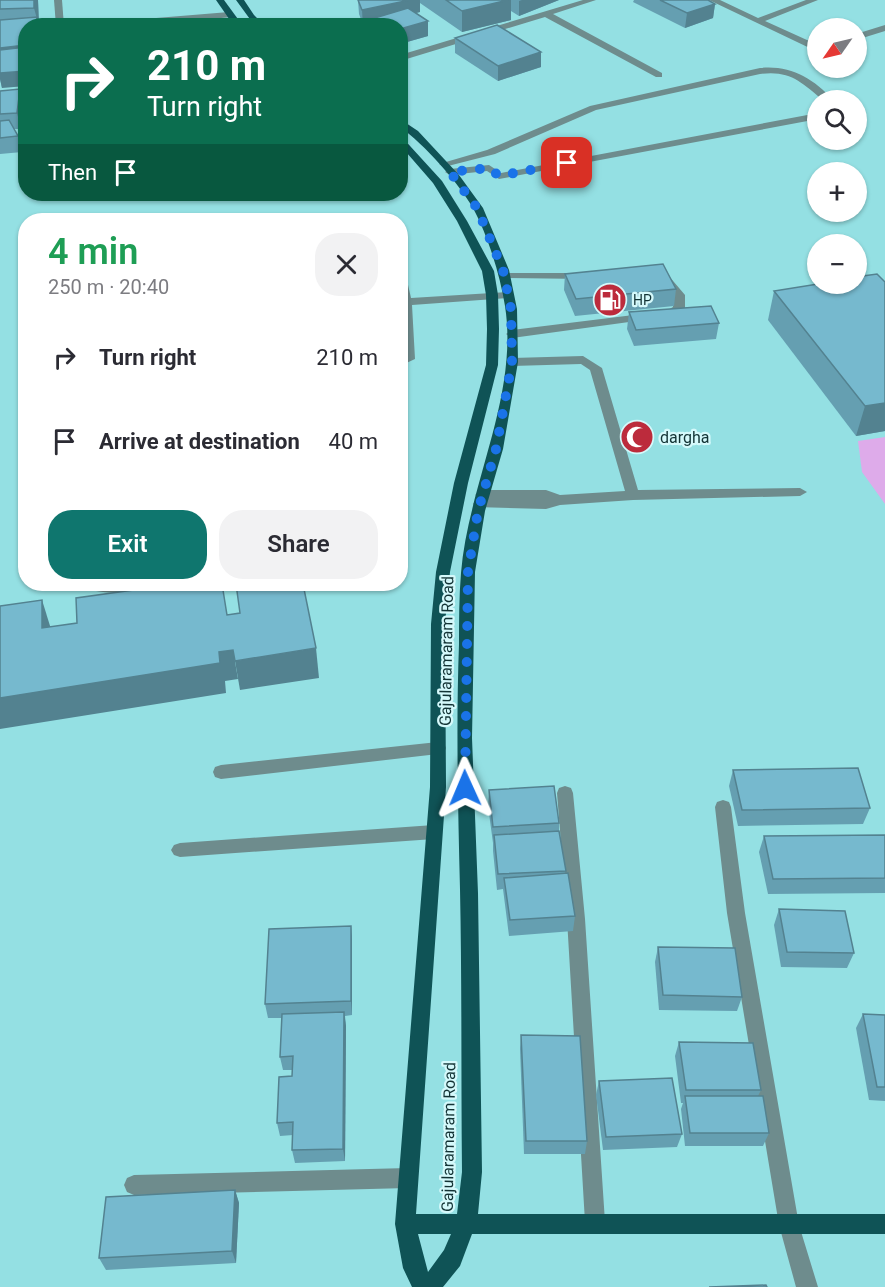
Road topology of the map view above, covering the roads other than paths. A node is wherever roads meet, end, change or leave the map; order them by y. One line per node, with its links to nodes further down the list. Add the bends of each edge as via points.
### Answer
1 (58, 0): 9 (street)
2 (220, 0): 8 (main road)
3 (240, 0): 12 (main road)
4 (591, 0): 7 (street)
5 (713, 0): 13 (street)
6 (814, 0): 13 (street)
7 (546, 14): 17 (street); 18 (street)
8 (229, 15): 10 (street); 11 (main road)
9 (59, 18)
10 (193, 18)
11 (232, 18)
12 (252, 18)
13 (759, 20): 16 (street)
14 (885, 28): 15 (street)
15 (867, 34)
16 (807, 44)
17 (408, 56)
18 (659, 75)
19 (815, 90): 25 (street, via 785,69 760,70 593,108)
20 (18, 94): 21 (street)
21 (0, 96)
22 (807, 119): 27 (street, via 499,176 489,168)
23 (408, 128): 26 (main road, Gajularamaram Road)
24 (408, 147): 31 (main road, Gajularamaram Road, via 437,181 462,221 488,271)
25 (473, 158): 26 (street); 27 (street)
26 (447, 168): 27 (street); 29 (main road, Gajularamaram Road, via 477,208)
27 (483, 169)
28 (648, 274): 34 (street, via 664,277 675,288 679,309 669,314)
29 (505, 276): 30 (street); 32 (main road, Gajularamaram Road)
30 (603, 276)
31 (492, 295): 32 (street); 33 (street); 39 (main road, Gajularamaram Road, via 492,365 460,483 443,572 438,624)
32 (508, 295): 34 (main road, Gajularamaram Road)
33 (408, 306)
34 (512, 334): 35 (main road, Gajularamaram Road)
35 (512, 363): 37 (street, via 583,360 596,368); 38 (main road, Gajularamaram Road, via 496,449)
36 (800, 492): 37 (street)
37 (633, 495): 38 (street, via 559,500 546,495)
38 (481, 499): 47 (main road, Gajularamaram Road, via 468,572 464,738 472,1172)
39 (438, 748): 40 (street); 43 (main road, Gajularamaram Road)
40 (221, 772)
41 (565, 793): 48 (street)
42 (723, 807): 51 (street, via 736,912)
43 (434, 832): 44 (street); 45 (main road, Gajularamaram Road)
44 (180, 850)
45 (408, 1178): 46 (street); 49 (main road, Gajularamaram Road)
46 (134, 1185)
47 (467, 1222): 48 (main road, Gajularamaram Road); 49 (main road, Gajularamaram Road); 53 (main road, Gajularamaram Road, via 452,1258)
48 (595, 1222): 51 (main road, Gajularamaram Road)
49 (405, 1224): 52 (main road, Gajularamaram Road, via 414,1268)
50 (885, 1224): 51 (main road, Gajularamaram Road)
51 (789, 1225): 54 (street)
52 (424, 1287)
53 (430, 1287)
54 (807, 1287)

